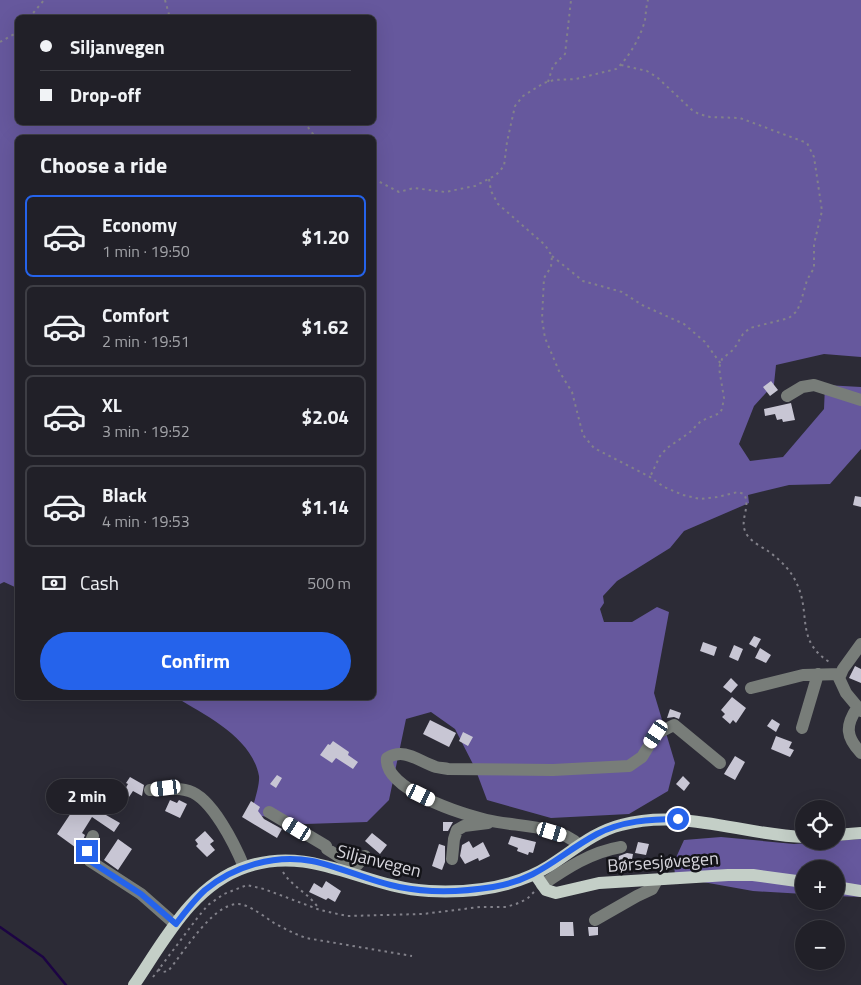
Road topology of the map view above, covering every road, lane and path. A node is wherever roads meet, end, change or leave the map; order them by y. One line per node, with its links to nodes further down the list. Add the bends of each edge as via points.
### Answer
1 (44, 0): 5 (path)
2 (164, 0): 6 (path)
3 (571, 0): 10 (path, via 565,54 553,66)
4 (648, 0): 9 (path, via 644,22)
5 (32, 15)
6 (169, 15)
7 (15, 34): 8 (path)
8 (0, 42)
9 (621, 65): 10 (path, via 590,76); 14 (path, via 647,71 699,114 740,118 801,140 812,150 822,211 814,244 814,268 802,301 789,318 750,328)
10 (548, 82): 11 (path, via 528,91 518,100 504,166)
11 (489, 179): 12 (path, via 475,186 444,192 414,188 399,192); 13 (path, via 498,204 545,245)
12 (376, 180)
13 (552, 256): 14 (path, via 583,281 622,292 642,306 684,324 705,342); 17 (path, via 551,267 544,278 542,320 545,338 575,398 584,434 594,448)
14 (720, 364): 17 (path, via 722,409 667,448)
15 (787, 396): 16 (street, via 802,387 814,385)
16 (861, 400)
17 (650, 477): 20 (path, via 664,487 700,499 738,492 744,494 747,502 745,533 792,573 801,594 808,638 821,657)
18 (861, 644): 20 (street)
19 (818, 674): 20 (street); 21 (street); 23 (street)
20 (841, 674): 22 (street, via 840,682)
21 (751, 688)
22 (859, 710): 24 (street, via 848,734)
23 (802, 728)
24 (861, 752)
25 (720, 763): 28 (street, via 674,725 656,734 642,757 628,766 553,770 448,769 403,753 387,758 390,771 405,786 449,809)
26 (150, 790): 40 (street, via 178,788 196,794 213,811)
27 (269, 812): 35 (street)
28 (493, 821): 33 (street, via 552,832); 37 (street, via 460,827 455,834)
29 (861, 833): 30 (main road)
30 (845, 834)
31 (93, 836): 48 (street, via 87,851 90,861 141,894)
32 (795, 836): 33 (main road, Siljanvegen, via 696,821 659,819 621,825)
33 (579, 845): 41 (main road, Siljanvegen)
34 (621, 847): 41 (street, via 603,851)
35 (327, 849): 36 (street, via 355,865); 39 (street)
36 (365, 856)
37 (452, 859)
38 (280, 860): 39 (main road, Siljanvegen); 40 (main road, Siljanvegen); 46 (path, via 285,875)
39 (320, 864): 41 (main road, Siljanvegen, via 396,886 427,891 456,891)
40 (244, 867): 48 (main road, Siljanvegen, via 204,891)
41 (539, 879): 42 (main road, Børsesjøvegen, via 549,892 556,894 599,883)
42 (657, 880): 43 (main road, Børsesjøvegen, via 742,875); 47 (street, via 652,889)
43 (795, 881)
44 (845, 888): 45 (main road)
45 (861, 891)
46 (320, 910)
47 (595, 920)
48 (176, 924): 50 (main road, Siljanvegen)
49 (412, 956): 50 (path, via 306,938 243,905 231,904 209,919 168,971 163,972)
50 (149, 963): 51 (main road, Siljanvegen)
51 (134, 985)

